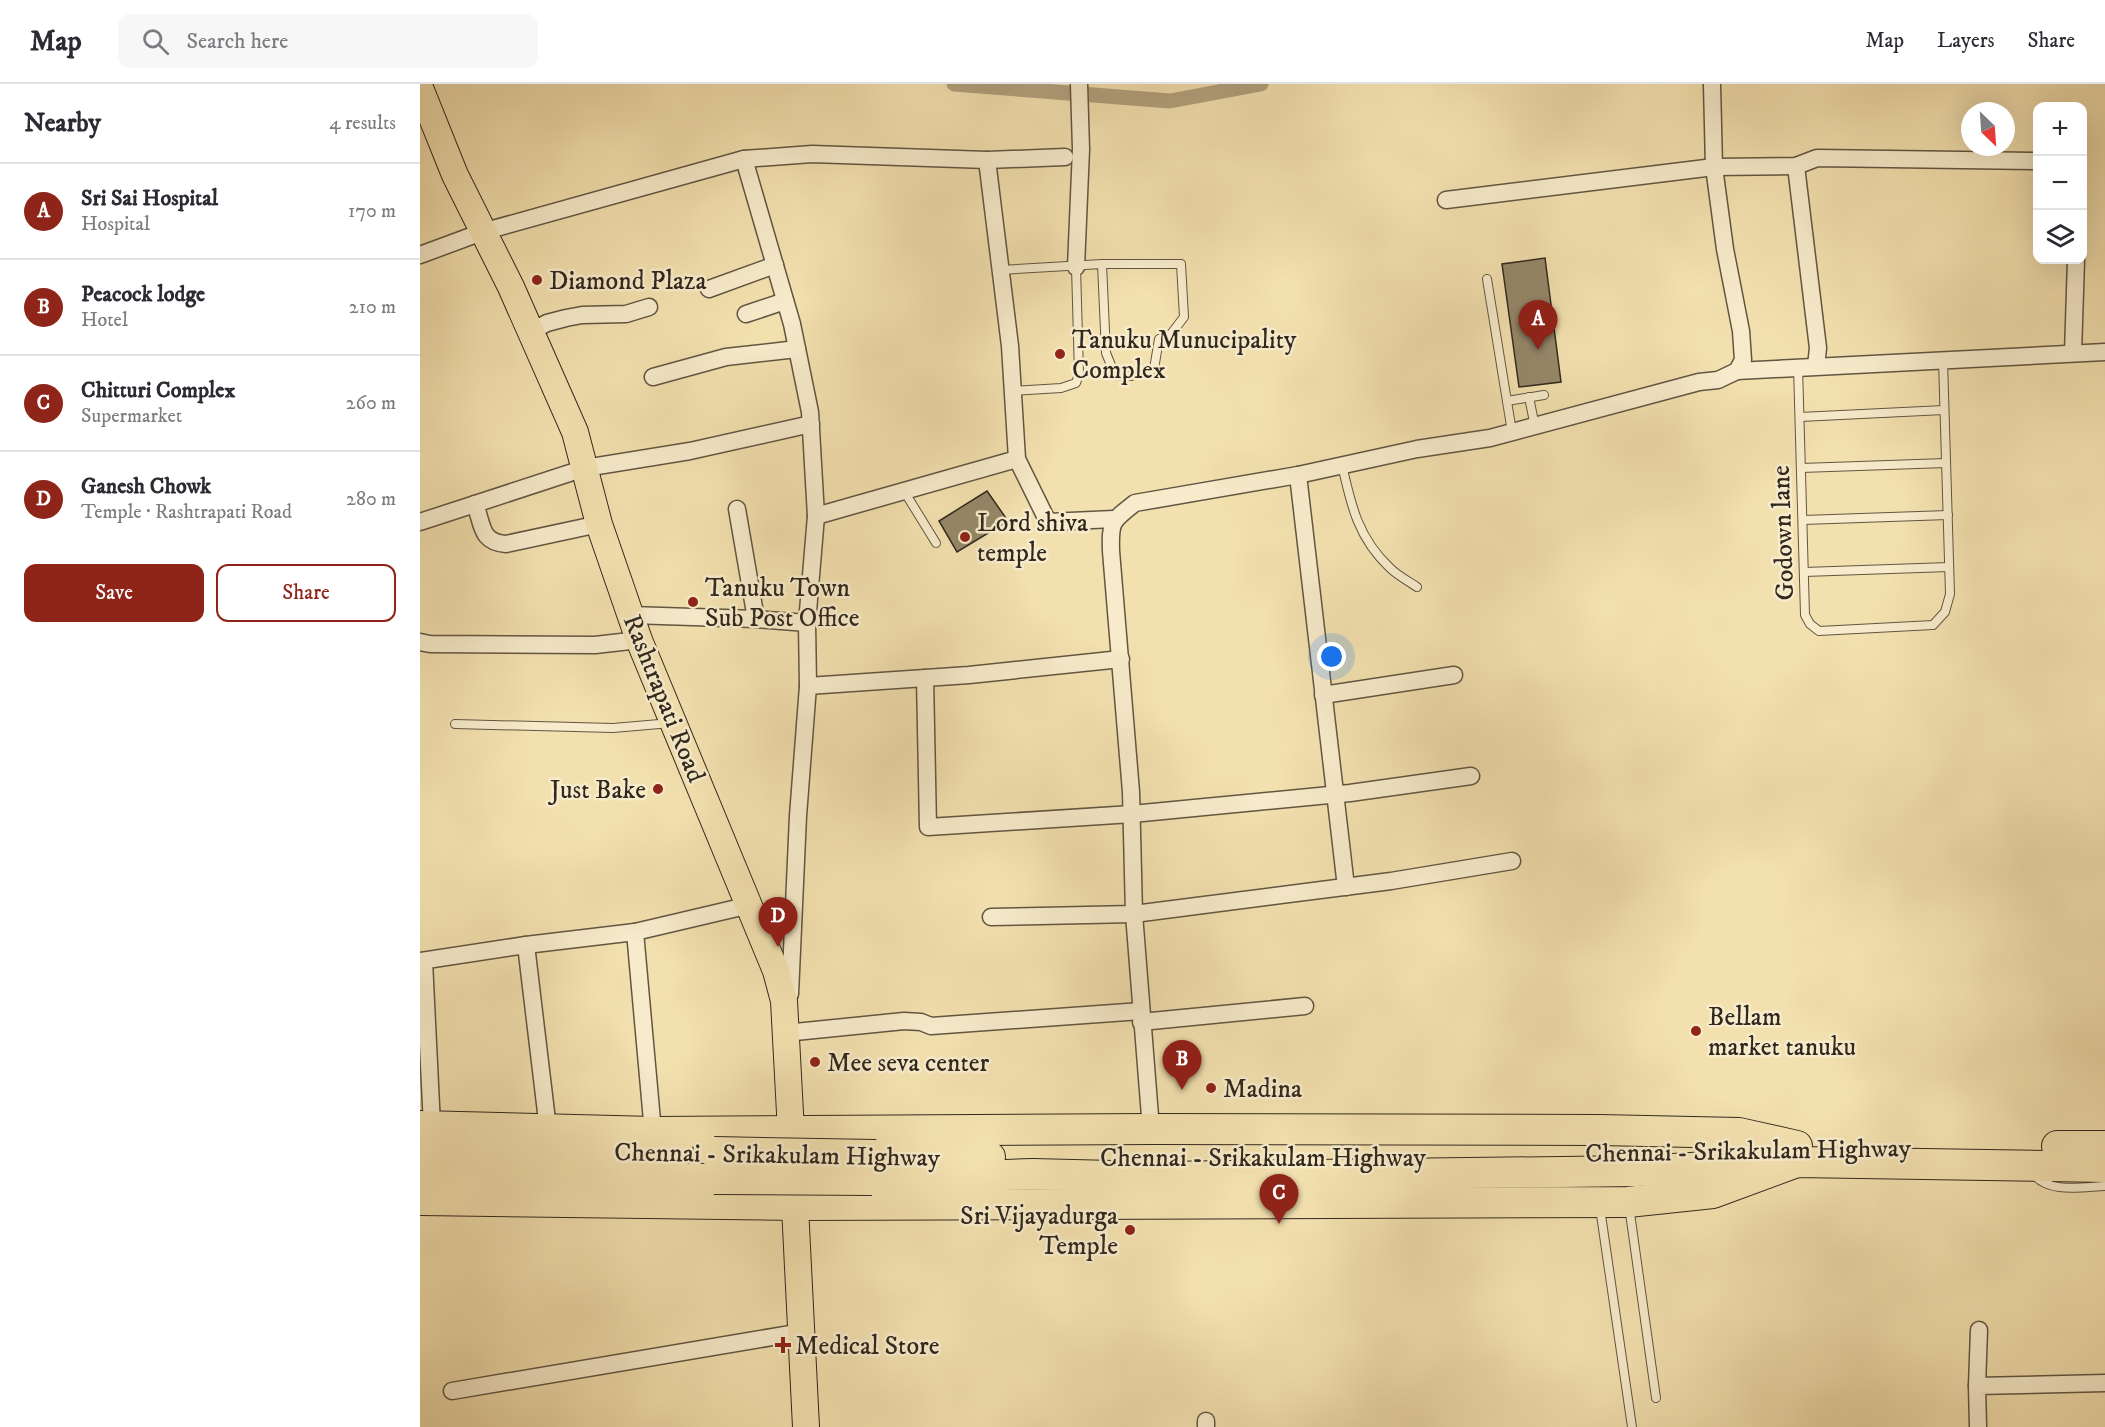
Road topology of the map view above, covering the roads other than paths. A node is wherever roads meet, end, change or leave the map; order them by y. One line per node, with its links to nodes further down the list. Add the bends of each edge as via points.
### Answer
1 (1079, 84): 16 (street, via 1081,149)
2 (1712, 84): 9 (street)
3 (420, 88): 11 (main road, Rashtrapati Road)
4 (1065, 157): 6 (street)
5 (744, 159): 6 (street, via 812,154); 11 (street); 15 (street)
6 (987, 160): 17 (street)
7 (2033, 161): 8 (street, via 1817,158)
8 (1796, 166): 9 (street); 28 (street, via 1818,348)
9 (1714, 167): 10 (street); 30 (street, via 1741,331 1743,360)
10 (1446, 200)
11 (482, 232): 12 (street); 23 (main road, Rashtrapati Road)
12 (420, 255)
13 (1102, 264): 13 (lane, via 1106,353 1114,375 1131,376 1154,369 1159,339 1171,334 1184,317 1181,264); 16 (lane)
14 (2076, 264): 26 (street)
15 (775, 265): 19 (street); 20 (street)
16 (1076, 267): 17 (lane); 32 (lane, via 1076,383)
17 (1001, 270): 32 (street)
18 (1487, 279): 35 (lane)
19 (709, 289)
20 (785, 301): 22 (street); 24 (street)
21 (649, 306): 23 (street, via 626,314 566,318)
22 (746, 314)
23 (530, 332): 44 (main road, Rashtrapati Road, via 575,432)
24 (797, 349): 31 (street, via 726,357); 38 (street)
25 (2105, 352): 26 (street)
26 (2073, 353): 27 (street)
27 (1943, 359): 28 (street); 36 (lane, Godown lane)
28 (1816, 366): 29 (street)
29 (1798, 367): 30 (street); 37 (lane, Godown lane)
30 (1737, 371): 39 (street, via 1718,380)
31 (653, 378)
32 (1013, 391): 41 (street)
33 (1544, 395): 34 (lane)
34 (1529, 397): 35 (lane); 39 (lane)
35 (1507, 401): 40 (lane)
36 (1944, 410): 37 (lane); 42 (lane, Godown lane)
37 (1800, 417): 45 (lane, Godown lane)
38 (811, 424): 44 (street, via 690,451); 51 (street)
39 (1534, 427): 40 (street)
40 (1512, 433): 43 (street)
41 (1017, 459): 47 (street); 52 (street, via 1048,522)
42 (1946, 463): 45 (lane); 50 (lane, Godown lane)
43 (1342, 465): 46 (street); 59 (lane, via 1351,508 1365,538 1390,569)
44 (585, 468): 48 (street); 55 (main road, Rashtrapati Road)
45 (1801, 468): 53 (lane, Godown lane)
46 (1298, 475): 52 (street, via 1135,503); 69 (street)
47 (904, 491): 51 (street); 56 (lane)
48 (475, 504): 54 (street); 55 (street, via 486,537 493,543)
49 (737, 509): 61 (street)
50 (1948, 515): 53 (lane); 57 (lane, Godown lane)
51 (816, 516): 62 (street)
52 (1114, 519): 65 (street, via 1110,531)
53 (1803, 520): 58 (lane, Godown lane)
54 (420, 522)
55 (599, 524): 60 (main road, Rashtrapati Road)
56 (936, 543)
57 (1949, 567): 58 (lane); 58 (lane, Godown lane, via 1950,594 1945,612 1933,625 1819,631 1806,615)
58 (1804, 572)
59 (1417, 586)
60 (630, 615): 61 (street); 63 (main road, Rashtrapati Road)
61 (756, 619): 62 (street)
62 (807, 623): 68 (street)
63 (639, 640): 64 (street, via 595,645); 70 (main road, Rashtrapati Road)
64 (420, 642)
65 (1121, 659): 67 (street); 74 (street)
66 (1454, 675): 69 (street)
67 (925, 678): 68 (street); 74 (street, via 928,827)
68 (808, 686): 83 (street, via 790,994)
69 (1323, 695): 73 (street)
70 (674, 723): 71 (lane, via 613,728); 77 (main road, Rashtrapati Road)
71 (455, 724)
72 (1471, 776): 73 (street)
73 (1334, 794): 74 (street); 76 (street)
74 (1132, 814): 78 (street)
75 (1512, 861): 76 (street)
76 (1346, 887): 78 (street)
77 (750, 905): 80 (street); 83 (main road, Rashtrapati Road)
78 (1134, 914): 79 (street); 85 (street)
79 (991, 917)
80 (635, 932): 81 (street); 90 (street)
81 (526, 945): 82 (street); 87 (street)
82 (422, 961): 91 (street)
83 (784, 1001): 86 (main road, Rashtrapati Road)
84 (1305, 1006): 85 (street)
85 (1141, 1016): 86 (street, via 931,1026 904,1021); 88 (street)
86 (785, 1033): 89 (main road, Rashtrapati Road)
87 (548, 1128): 90 (highway); 91 (highway)
88 (1151, 1129): 89 (highway); 93 (highway, via 1739,1133)
89 (791, 1131): 90 (highway); 101 (main road, Rashtrapati Road)
90 (653, 1132)
91 (424, 1134): 94 (highway, Chennai - Srikakulam Highway)
92 (2105, 1146): 93 (highway, Chennai - Srikakulam Highway)
93 (1797, 1154): 94 (highway, Chennai - Srikakulam Highway, bridge, via 1151,1158 874,1168); 95 (highway); 100 (highway, via 1713,1192)
94 (714, 1166): 97 (highway)
95 (2026, 1166): 96 (highway); 98 (lane, via 2038,1181 2055,1187)
96 (2105, 1167)
97 (420, 1175)
98 (2105, 1186)
99 (420, 1200): 101 (highway)
100 (1614, 1202): 101 (highway); 107 (lane); 109 (lane)
101 (795, 1205): 103 (main road, Rashtrapati Road)
102 (1979, 1330): 105 (street)
103 (802, 1332): 106 (street); 108 (main road, Rashtrapati Road)
104 (2105, 1383): 105 (street)
105 (1977, 1386): 110 (street)
106 (452, 1391)
107 (1656, 1398)
108 (806, 1427)
109 (1632, 1427)
110 (1978, 1427)

